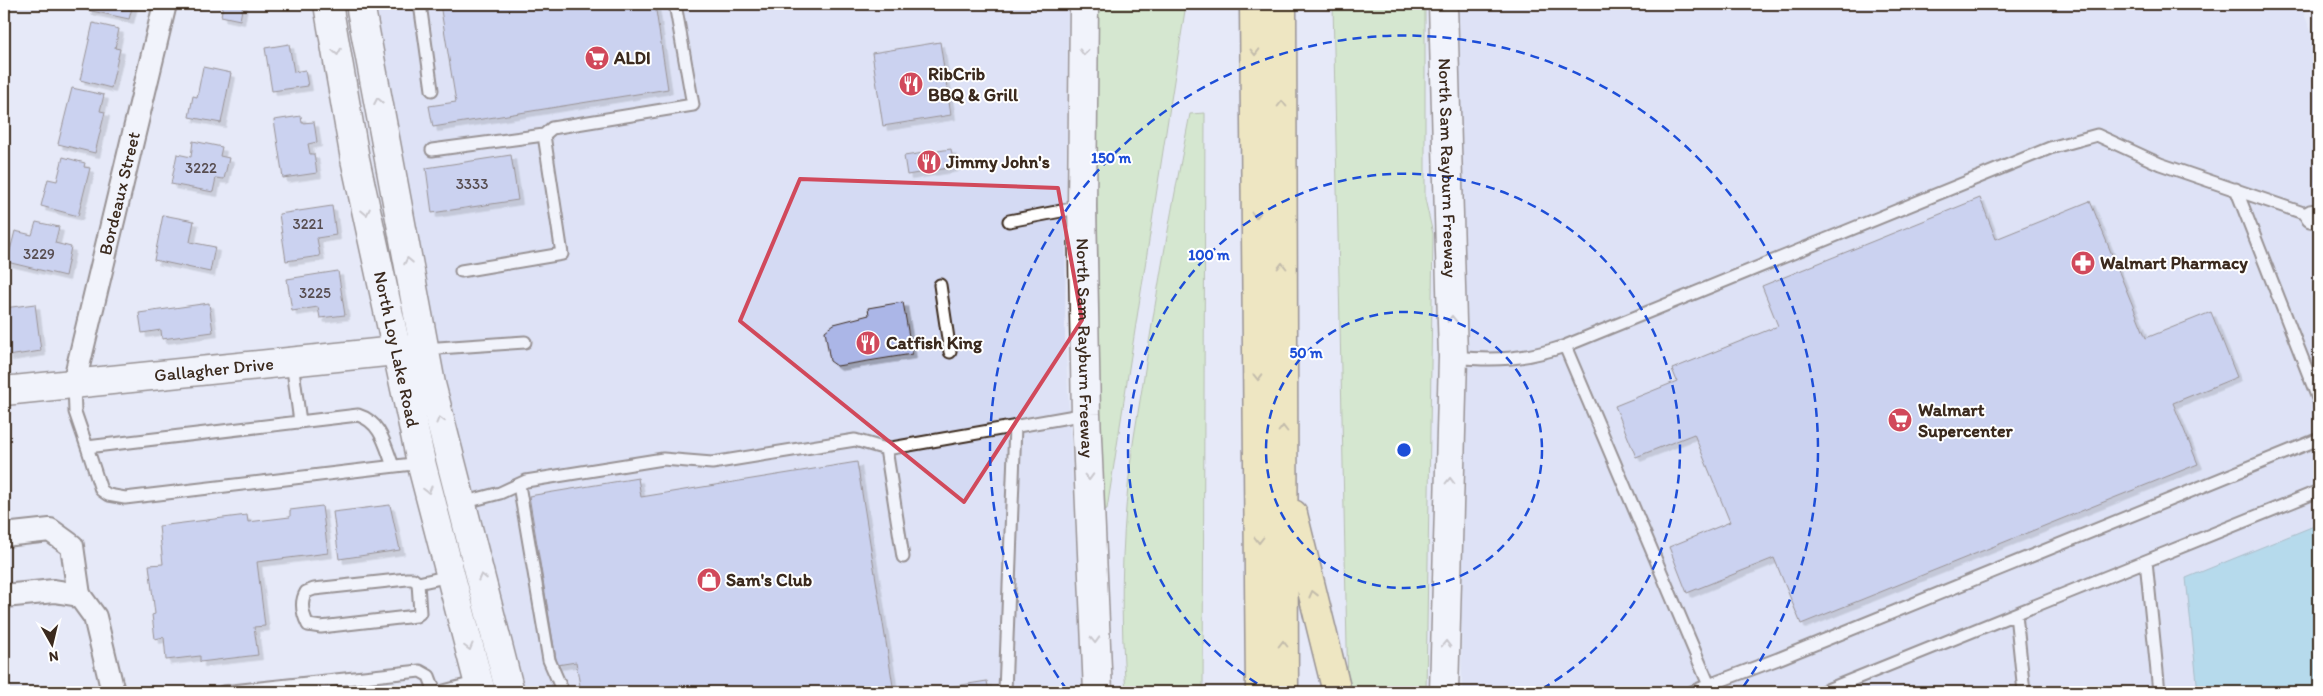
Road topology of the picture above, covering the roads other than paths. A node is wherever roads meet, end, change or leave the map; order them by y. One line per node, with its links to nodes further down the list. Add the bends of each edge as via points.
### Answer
1 (166, 4): 26 (street, Bordeaux Street)
2 (328, 4): 22 (main road, North Loy Lake Road, one-way to 22, via 354,159)
3 (360, 4): 21 (main road, North Loy Lake Road, one-way to 3)
4 (420, 4): 10 (lane)
5 (675, 4): 11 (lane, via 693,105 552,128)
6 (1084, 4): 14 (main road, North Sam Rayburn Freeway, one-way to 14)
7 (1254, 4): 59 (highway, one-way to 59)
8 (1282, 4): 37 (highway, one-way to 8)
9 (1443, 4): 24 (main road, North Sam Rayburn Freeway, one-way to 9)
10 (432, 90)
11 (544, 135): 12 (lane); 17 (lane, via 562,254)
12 (432, 150)
13 (2236, 190): 15 (lane); 20 (lane, via 2160,164 2097,134 2050,148); 28 (lane)
14 (1082, 207): 16 (lane); 29 (main road, North Sam Rayburn Freeway)
15 (2316, 216)
16 (1009, 222)
17 (461, 271)
18 (940, 285): 23 (lane)
19 (525, 342): 21 (lane)
20 (1565, 346): 24 (lane, via 1536,356 1493,361); 49 (lane)
21 (424, 348): 22 (main road, Gallagher Drive); 40 (main road, North Loy Lake Road, one-way to 21)
22 (396, 352): 25 (main road, Gallagher Drive); 35 (main road, North Loy Lake Road)
23 (950, 352)
24 (1453, 357): 62 (main road, North Sam Rayburn Freeway, one-way to 24)
25 (292, 362): 26 (main road, Gallagher Drive); 30 (lane)
26 (74, 383): 27 (main road, Gallagher Drive); 33 (lane, via 75,412)
27 (4, 391)
28 (2319, 401)
29 (1086, 414): 31 (lane); 58 (main road, North Sam Rayburn Freeway, one-way to 58)
30 (300, 422): 33 (lane); 36 (lane, via 358,415 369,418 377,427)
31 (1015, 426): 34 (lane); 57 (lane)
32 (2319, 439): 49 (lane)
33 (87, 447): 36 (lane, via 102,490 108,495 125,498)
34 (886, 449): 38 (lane, via 855,440 712,463 663,459 526,481); 42 (lane)
35 (421, 463): 36 (lane); 44 (main road, North Loy Lake Road, one-way to 44)
36 (393, 466)
37 (1283, 472): 60 (highway, one-way to 37); 61 (highway, one-way to 37)
38 (519, 485): 40 (lane); 56 (lane, via 549,660)
39 (2319, 491): 43 (lane)
40 (462, 502): 55 (main road, North Loy Lake Road, one-way to 40)
41 (4, 535): 46 (street, via 50,530 72,546)
42 (903, 557)
43 (2146, 561): 48 (lane); 66 (lane)
44 (450, 576): 45 (lane); 50 (main road, North Loy Lake Road, one-way to 50)
45 (418, 583): 45 (lane, via 421,607 416,616 314,627 308,625 304,618 302,599 306,592 314,589 407,579)
46 (79, 595): 47 (street, via 54,591); 51 (street, via 95,617)
47 (4, 596)
48 (2016, 614): 64 (lane); 65 (lane)
49 (1709, 686): 63 (lane)
50 (479, 687): 54 (lane)
51 (113, 692)
52 (223, 692): 53 (lane, via 420,671 429,676)
53 (435, 692)
54 (440, 692)
55 (510, 692)
56 (562, 692)
57 (1005, 692)
58 (1098, 692)
59 (1260, 692)
60 (1284, 692)
61 (1338, 692)
62 (1444, 692)
63 (1692, 692)
64 (1822, 692)
65 (2024, 692)
66 (2159, 692)

